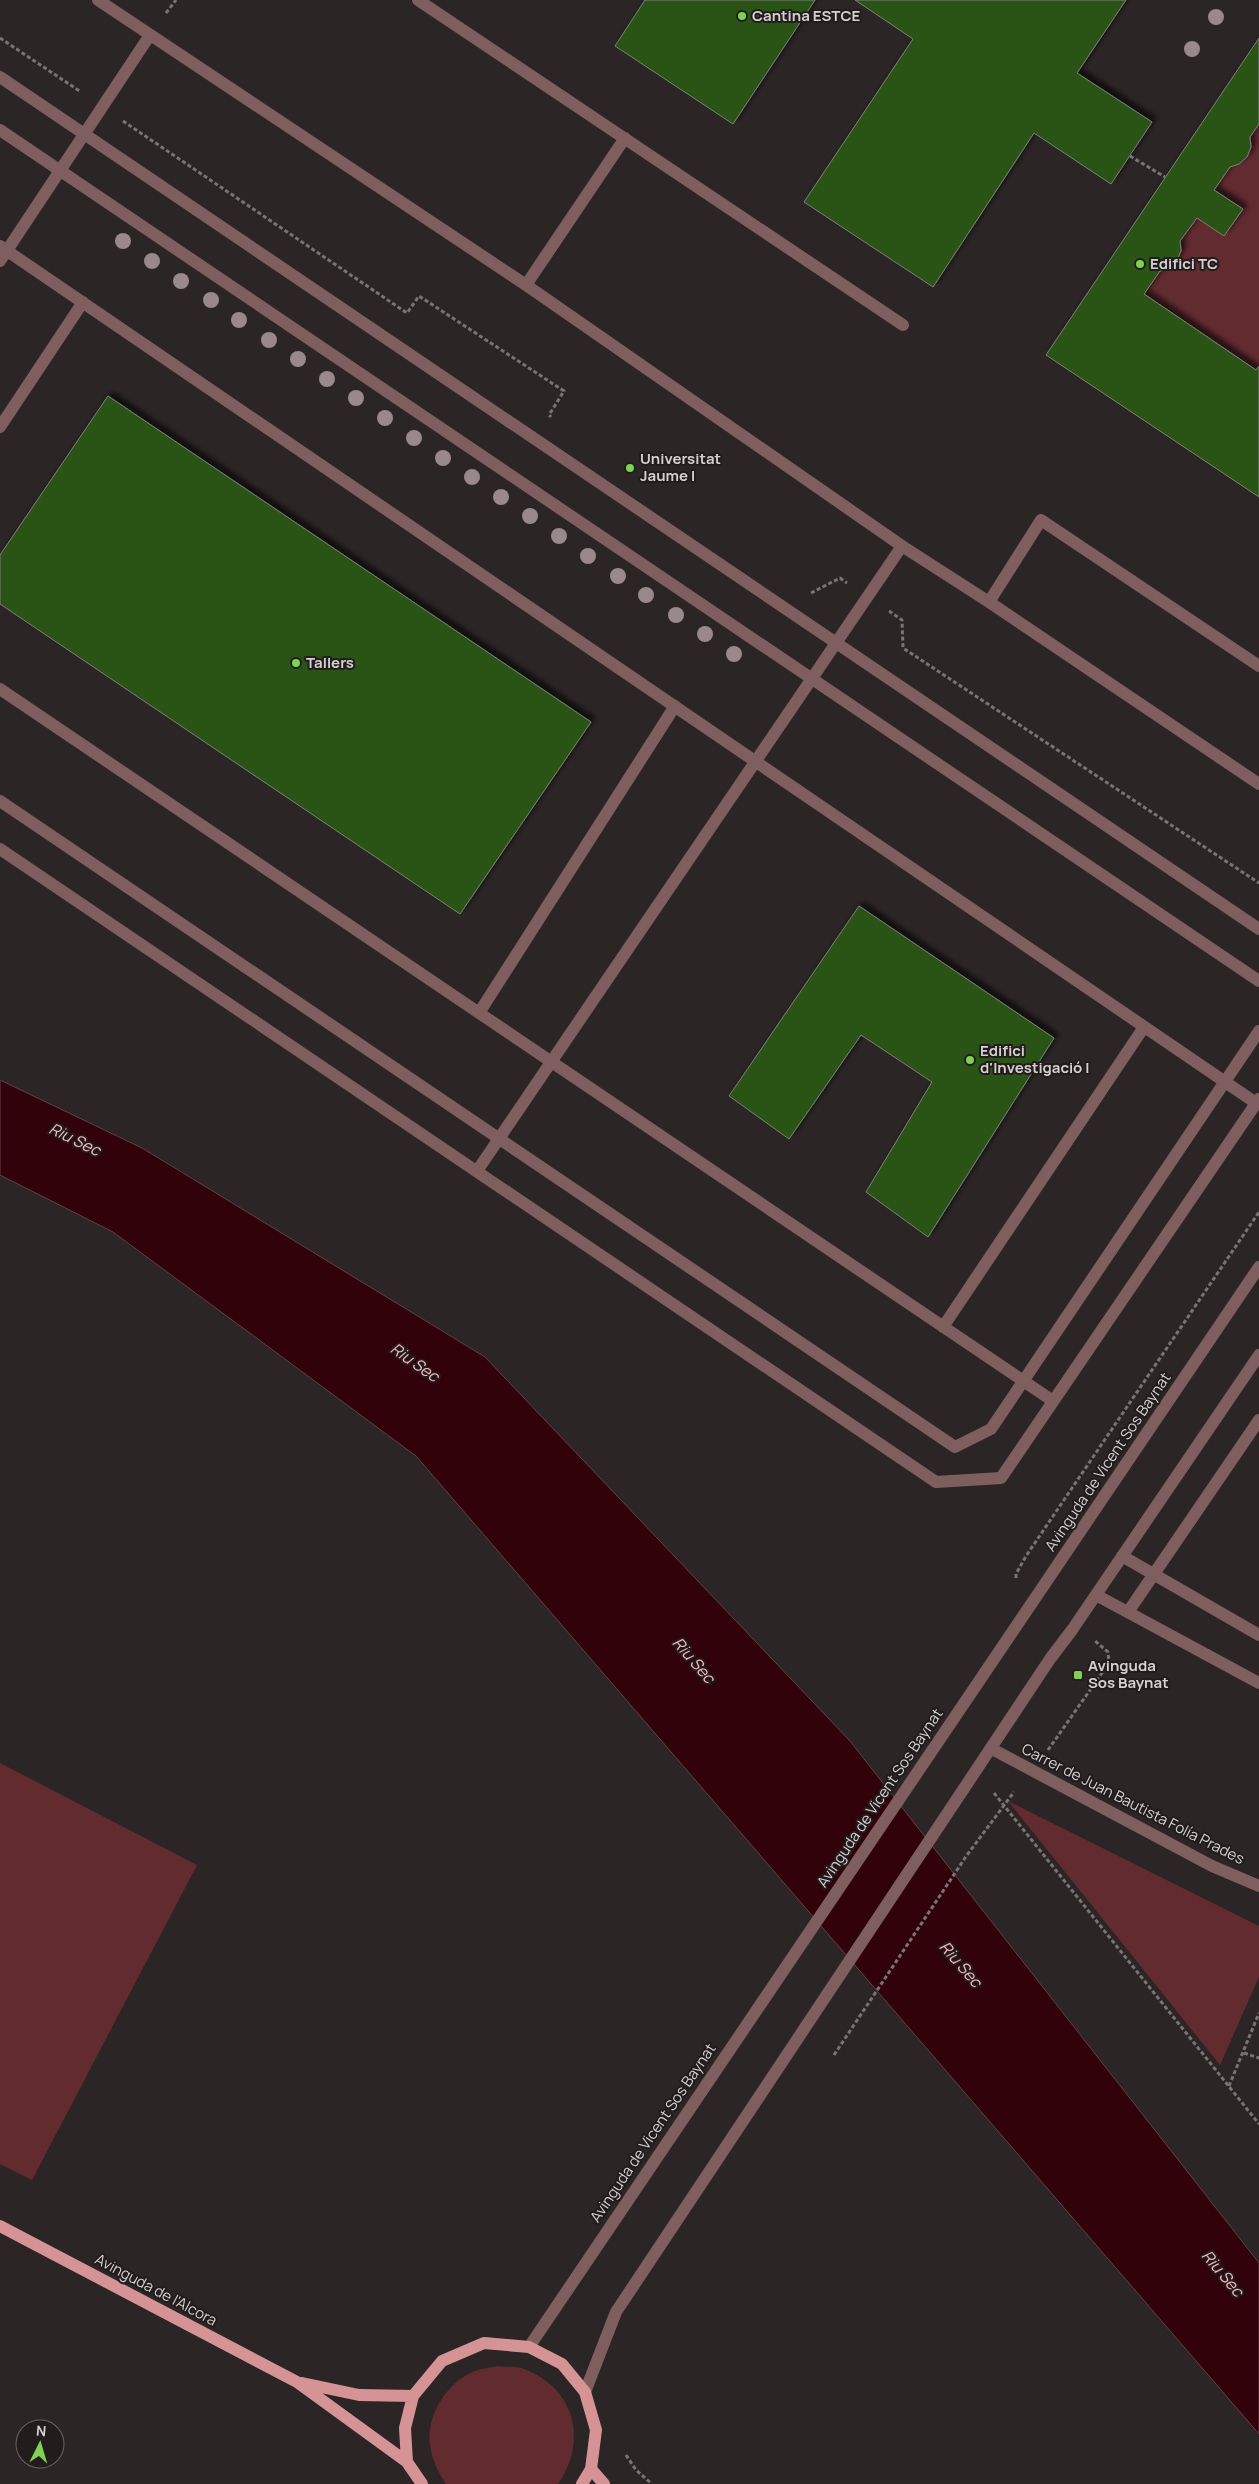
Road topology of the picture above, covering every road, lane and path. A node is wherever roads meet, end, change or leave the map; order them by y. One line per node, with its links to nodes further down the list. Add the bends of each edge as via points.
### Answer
1 (98, 0): 3 (street)
2 (418, 0): 9 (street)
3 (150, 35): 6 (street); 14 (street)
4 (0, 38): 6 (path)
5 (0, 78): 8 (street)
6 (102, 107): 8 (street); 17 (path, via 407,313 419,296 564,391 549,415)
7 (0, 130): 11 (street)
8 (84, 134): 11 (street); 23 (street)
9 (625, 138): 14 (street); 16 (street)
10 (1130, 156): 12 (path)
11 (60, 171): 13 (street); 25 (street)
12 (1166, 178)
13 (2, 253): 15 (street)
14 (526, 285): 19 (street)
15 (83, 302): 18 (street); 27 (street)
16 (903, 325)
17 (557, 421)
18 (0, 427)
19 (902, 546): 21 (street); 22 (street)
20 (804, 588): 21 (path, via 812,594 840,578)
21 (867, 596): 23 (street); 32 (path, via 902,620 903,648)
22 (989, 602): 24 (street, via 1041,520); 29 (street)
23 (836, 643): 25 (street); 33 (street)
24 (1259, 666)
25 (811, 678): 28 (street); 34 (street)
26 (0, 690): 35 (street)
27 (675, 706): 28 (street); 35 (street)
28 (755, 761): 36 (street); 38 (street)
29 (1259, 784)
30 (0, 801): 41 (street)
31 (0, 849): 42 (street)
32 (1259, 883)
33 (1259, 929)
34 (1259, 981)
35 (479, 1013): 38 (street)
36 (1144, 1027): 39 (street); 45 (street)
37 (1259, 1030): 39 (street)
38 (551, 1061): 41 (street); 45 (street)
39 (1225, 1082): 40 (street); 47 (street)
40 (1258, 1101): 48 (street)
41 (499, 1138): 42 (street); 47 (street, via 955,1447 991,1429)
42 (477, 1171): 48 (street, via 936,1482 1001,1478)
43 (1259, 1212): 53 (path, via 1026,1556 1016,1574 1017,1586)
44 (1259, 1268): 53 (street, Avinguda de Vicent Sos Baynat)
45 (943, 1327): 47 (street)
46 (1259, 1354): 50 (street)
47 (1023, 1381): 48 (street)
48 (1054, 1401)
49 (1259, 1420): 51 (street)
50 (1122, 1556): 51 (street); 52 (street)
51 (1154, 1574): 54 (street); 56 (street)
52 (1096, 1595): 54 (street); 55 (street)
53 (1032, 1602): 70 (street, Avinguda de Vicent Sos Baynat)
54 (1128, 1612): 57 (street)
55 (1072, 1630): 58 (street); 60 (path, via 1100,1643 1108,1652 1109,1663)
56 (1259, 1634)
57 (1259, 1683)
58 (992, 1749): 59 (street); 60 (street, Carrer de Juan Bautista Folía Prades)
59 (977, 1771): 61 (path); 72 (street, via 616,2312)
60 (1034, 1771): 61 (path); 62 (street, Carrer de Juan Bautista Folía Prades, via 1212,1866)
61 (1004, 1806): 65 (path, via 967,1854); 67 (path)
62 (1259, 1886)
63 (1259, 2013): 64 (path)
64 (1244, 2053): 66 (path); 67 (path)
65 (834, 2055)
66 (1259, 2058)
67 (1229, 2086): 68 (path)
68 (1259, 2124)
69 (0, 2226): 71 (main road, Avinguda de l'Alcora)
70 (530, 2347): 72 (main road, via 562,2364); 73 (main road, via 484,2343 442,2361)
71 (297, 2382): 73 (main road, Avinguda de l'Alcora, via 359,2395); 75 (main road, Avinguda de l'Alcora)
72 (585, 2392): 76 (main road, via 596,2430)
73 (413, 2396): 75 (main road, via 404,2428)
74 (626, 2455): 80 (path, via 636,2470)
75 (406, 2462): 77 (main road)
76 (591, 2470): 78 (main road); 79 (main road)
77 (422, 2484)
78 (582, 2484)
79 (604, 2484)
80 (652, 2484)

